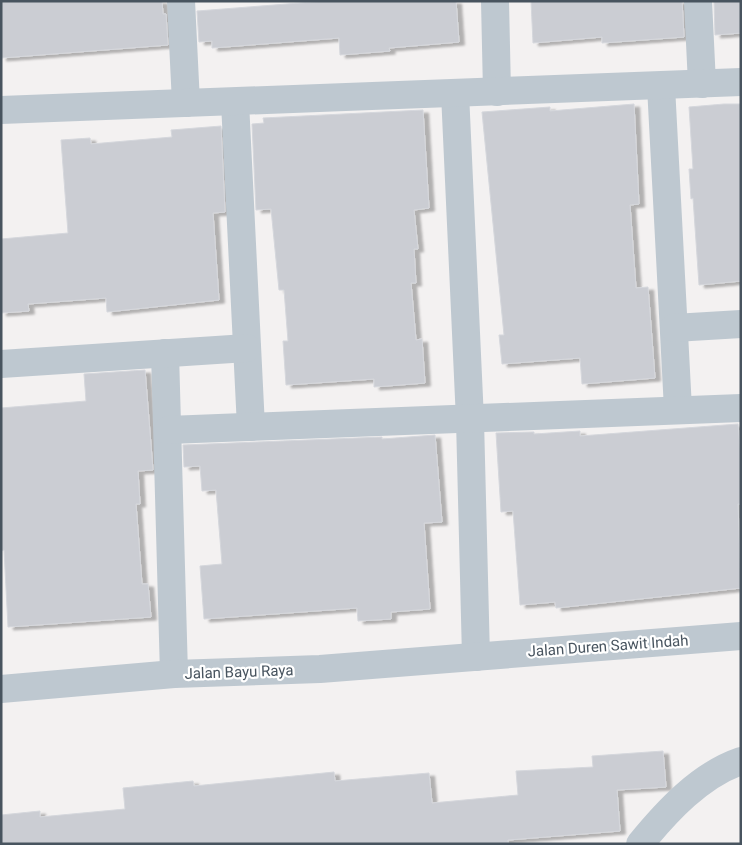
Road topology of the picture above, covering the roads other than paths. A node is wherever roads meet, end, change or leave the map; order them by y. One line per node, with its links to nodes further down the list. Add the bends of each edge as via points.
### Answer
1 (181, 1): 10 (street)
2 (495, 1): 7 (street)
3 (698, 1): 5 (street)
4 (741, 82): 5 (street)
5 (702, 84): 6 (street)
6 (662, 86): 7 (street); 13 (street)
7 (497, 92): 8 (street)
8 (455, 93): 9 (street); 19 (street)
9 (235, 102): 10 (street); 14 (street)
10 (186, 103): 11 (street)
11 (1, 110)
12 (741, 324): 13 (street)
13 (674, 328): 18 (street)
14 (247, 348): 15 (street); 20 (street)
15 (165, 353): 16 (street); 21 (street)
16 (1, 364)
17 (741, 408): 18 (street)
18 (678, 409): 19 (street)
19 (470, 420): 20 (street); 23 (street)
20 (251, 427): 21 (street)
21 (168, 430): 24 (street)
22 (741, 636): 23 (street, Jalan Duren Sawit Indah)
23 (476, 657): 24 (street, Jalan Bayu Raya, via 320,669)
24 (174, 674): 25 (street, Jalan Bayu Raya)
25 (1, 689)
26 (741, 761): 27 (street, via 727,765 692,789)
27 (640, 844)

